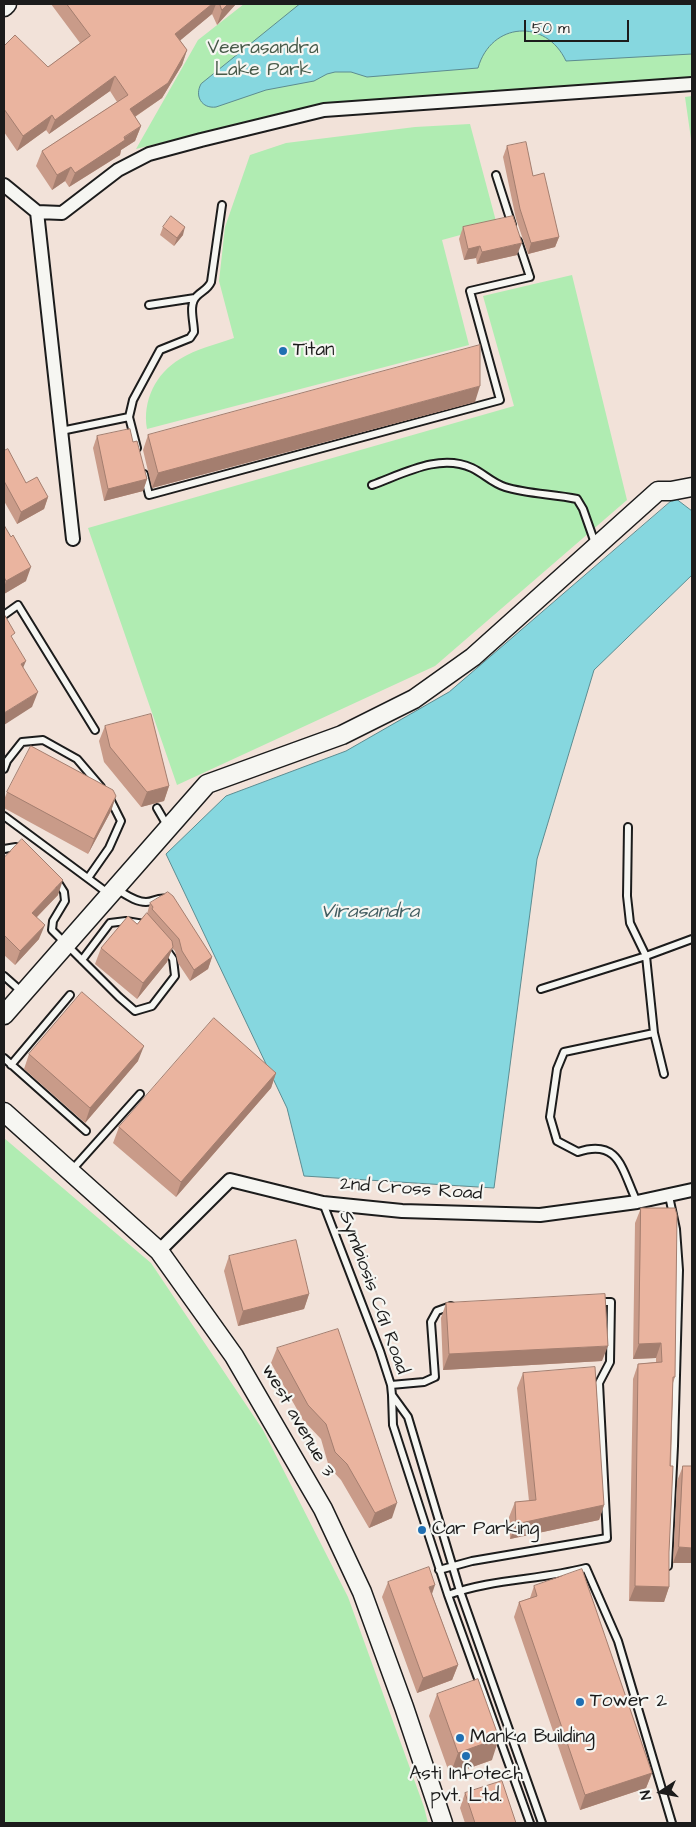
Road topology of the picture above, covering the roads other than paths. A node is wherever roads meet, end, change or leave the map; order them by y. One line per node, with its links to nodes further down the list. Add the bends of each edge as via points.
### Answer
1 (7, 4): 2 (street)
2 (4, 7)
3 (692, 84): 7 (street, via 324,110 149,154 118,170 62,213)
4 (496, 175): 13 (lane, via 530,278 470,291 500,400 149,495)
5 (4, 185): 7 (street)
6 (222, 205): 8 (lane, via 211,282)
7 (37, 212): 11 (street)
8 (195, 298): 9 (lane); 10 (lane, via 192,303 194,332 190,338 160,350 133,400)
9 (149, 305)
10 (129, 418): 11 (lane); 12 (lane)
11 (60, 431): 16 (street)
12 (139, 456)
13 (142, 466)
14 (372, 485): 17 (lane, via 435,462 456,463 472,468 505,487 577,499)
15 (692, 487): 17 (street, via 658,491)
16 (73, 539)
17 (596, 546): 24 (street, via 473,657 414,699 342,735 208,784)
18 (4, 615): 19 (lane, via 18,605)
19 (95, 730)
20 (4, 769): 28 (lane, via 6,761 22,742 43,740 78,759 112,800 121,821 109,848)
21 (157, 808): 24 (lane)
22 (4, 816): 28 (lane)
23 (628, 827): 35 (lane, via 630,923)
24 (169, 828): 29 (street)
25 (4, 849): 26 (lane, via 16,847)
26 (29, 855)
27 (52, 876): 34 (lane, via 64,892 65,901 53,921 52,930)
28 (88, 878): 29 (lane)
29 (113, 892): 30 (lane, via 137,901 168,899); 34 (street)
30 (174, 906)
31 (150, 930): 36 (lane, via 144,924 110,923)
32 (692, 939): 35 (lane)
33 (160, 942): 36 (lane, via 171,954 174,976 152,1006 136,1011)
34 (67, 944): 36 (lane); 39 (street)
35 (646, 956): 38 (lane); 42 (lane)
36 (82, 960)
37 (4, 976): 39 (lane)
38 (541, 989)
39 (23, 993): 41 (street)
40 (70, 995): 44 (lane)
41 (4, 1015)
42 (654, 1033): 45 (lane); 52 (lane, via 564,1052 557,1069 550,1116 557,1141 578,1152 590,1148 606,1149 616,1156)
43 (4, 1058): 44 (lane)
44 (11, 1065): 48 (lane)
45 (664, 1074)
46 (140, 1094): 49 (lane)
47 (4, 1112): 49 (street, west avenue 3)
48 (86, 1131)
49 (70, 1172): 54 (street, west avenue 3)
50 (692, 1190): 51 (street, 2nd Cross Road)
51 (669, 1196): 52 (street, 2nd Cross Road); 60 (lane, via 676,1229 679,1270)
52 (637, 1202): 53 (street, 2nd Cross Road, via 540,1215 402,1210)
53 (323, 1203): 54 (street, 2nd Cross Road, via 230,1180); 57 (lane, Symbiosis CGI Road)
54 (159, 1251): 64 (street, west avenue 3, via 234,1356 323,1509 362,1592)
55 (592, 1302): 59 (lane, via 611,1302 610,1362 600,1384 607,1538)
56 (457, 1306): 57 (lane, via 436,1311 431,1322 435,1377 424,1382)
57 (391, 1385): 58 (lane, Symbiosis CGI Road)
58 (392, 1395): 59 (lane, Symbiosis CGI Road, via 408,1416); 61 (lane, Symbiosis CGI Road, via 393,1425)
59 (452, 1565): 61 (lane); 62 (lane, Symbiosis CGI Road)
60 (668, 1567)
61 (439, 1570): 63 (lane, Symbiosis CGI Road)
62 (460, 1590): 63 (lane); 66 (lane, Symbiosis CGI Road); 67 (lane, via 586,1568 618,1641)
63 (448, 1595): 65 (lane, Symbiosis CGI Road)
64 (442, 1823)
65 (530, 1823)
66 (542, 1823)
67 (671, 1823)

